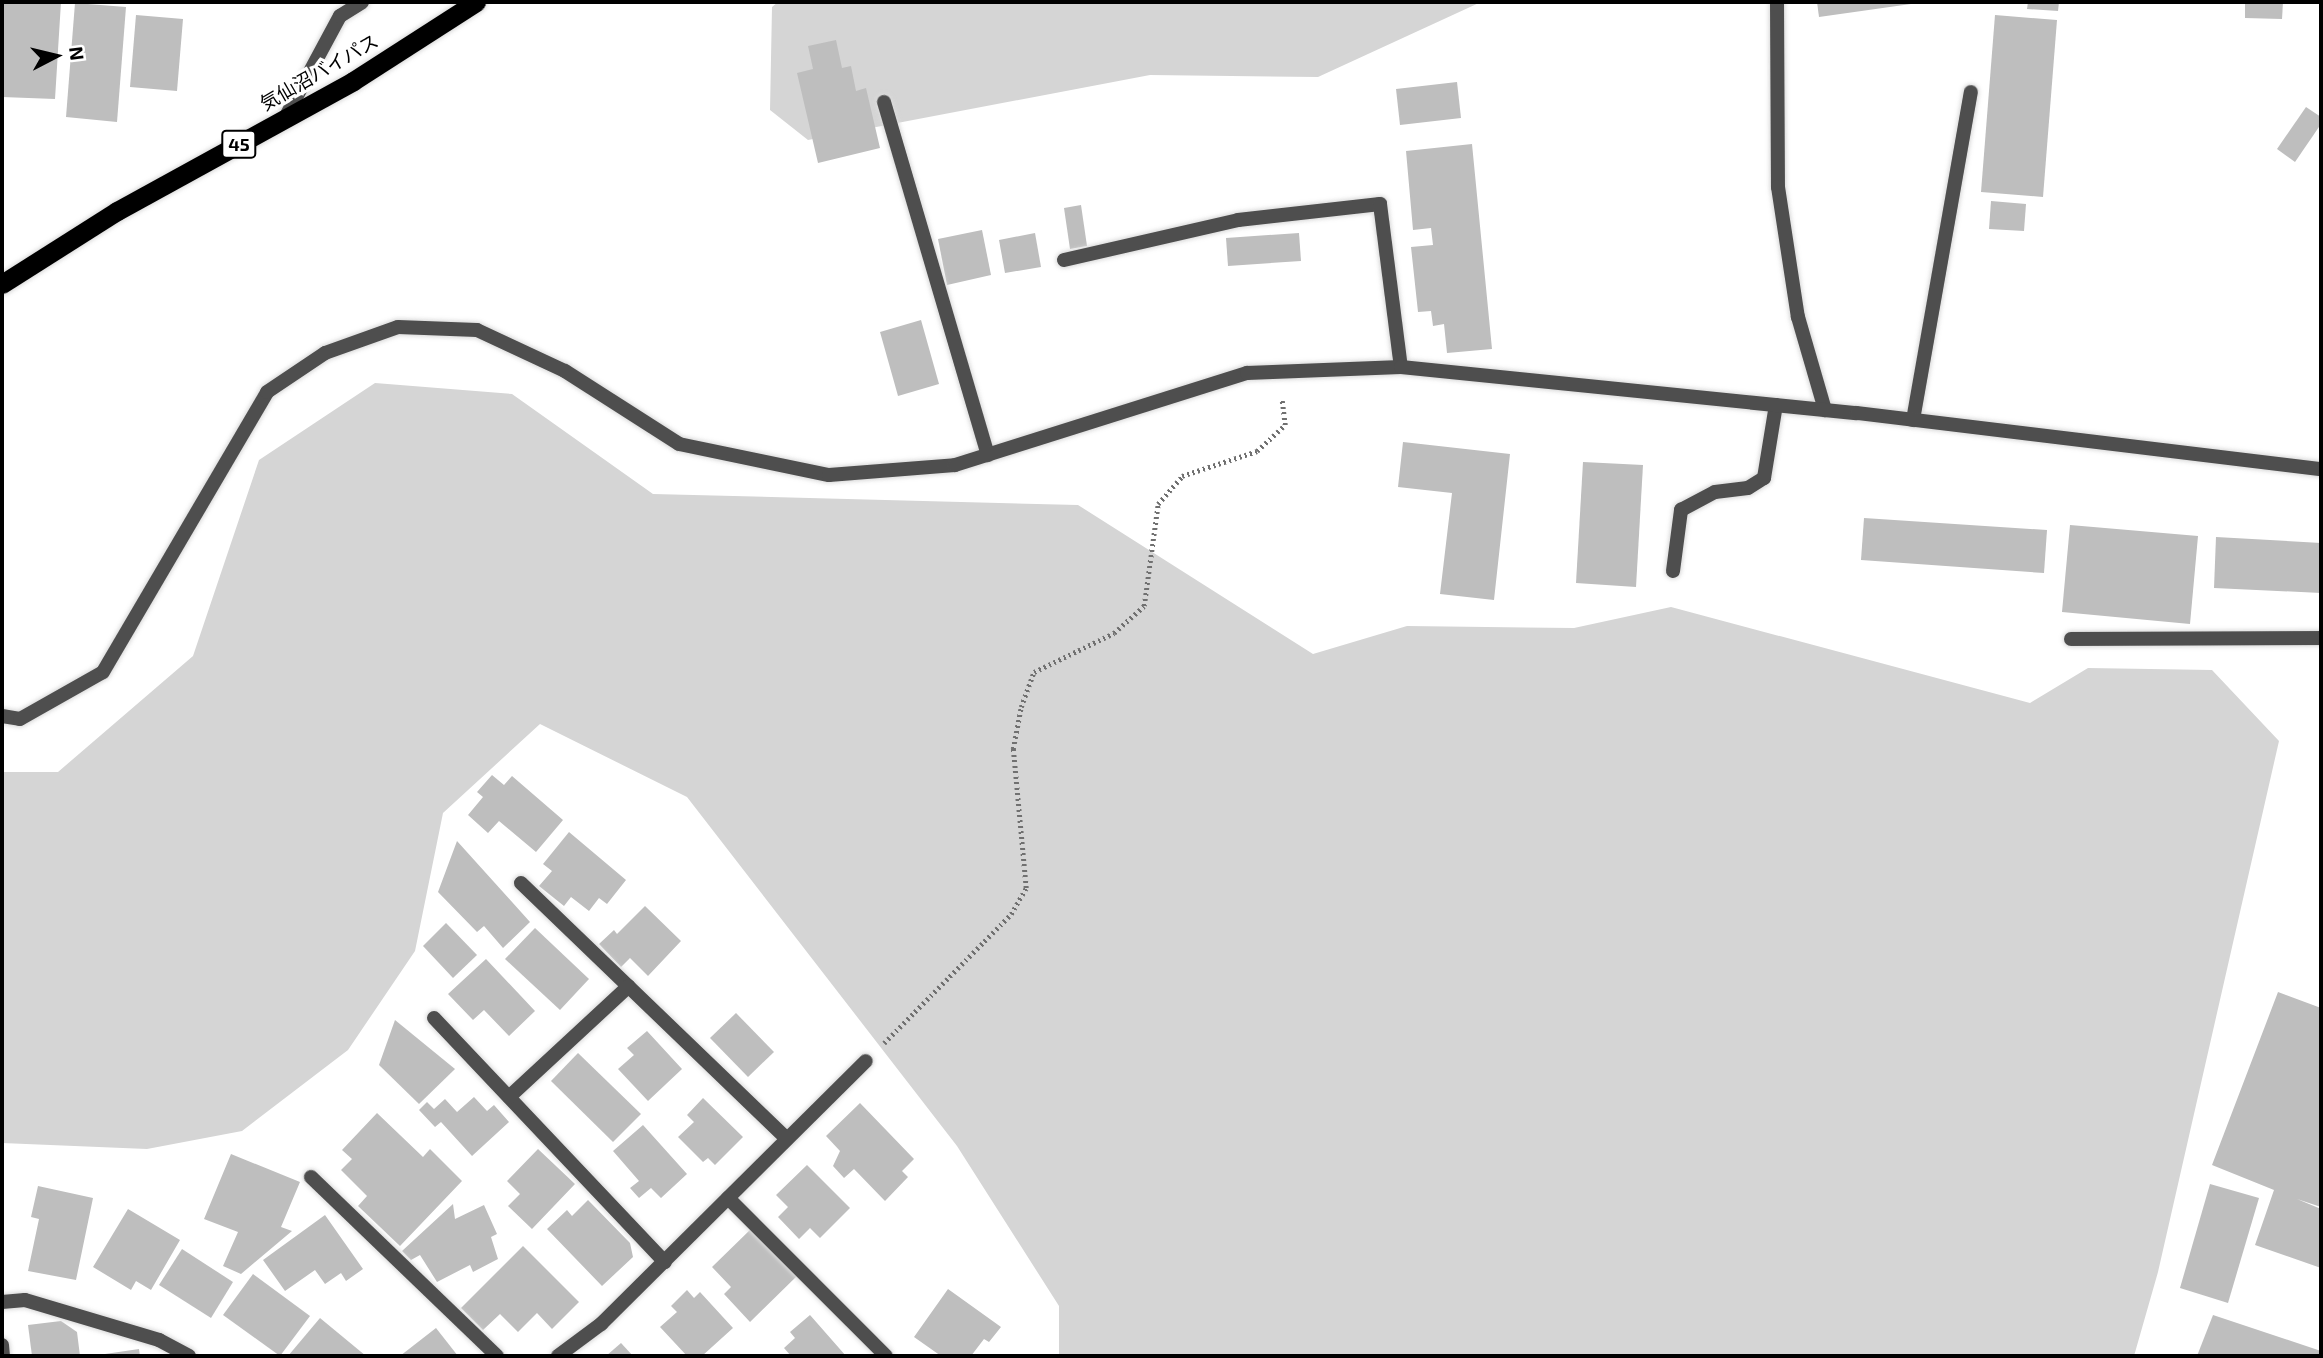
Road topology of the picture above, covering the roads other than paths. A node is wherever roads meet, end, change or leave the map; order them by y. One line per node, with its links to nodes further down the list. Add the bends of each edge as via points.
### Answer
1 (362, 2): 6 (street, via 340,16)
2 (476, 2): 6 (highway, 気仙沼バイパス / 45)
3 (1777, 2): 12 (street, via 1778,187 1798,317)
4 (1971, 92): 13 (street)
5 (884, 102): 14 (street)
6 (284, 119): 8 (highway, 気仙沼バイパス / 45)
7 (1064, 260): 10 (street, via 1238,220 1380,204)
8 (11, 270): 9 (highway, 気仙沼バイパス / 45)
9 (2, 284)
10 (1402, 367): 11 (street); 14 (street, via 1247,373)
11 (1776, 405): 12 (street); 16 (street, via 1764,478 1748,488 1716,492 1681,510)
12 (1825, 410): 13 (street)
13 (1913, 420): 15 (street)
14 (988, 455): 19 (street, via 955,465 829,475 679,444 565,371 477,330 398,327 325,353 267,393 103,672 20,719)
15 (2321, 469)
16 (1673, 571)
17 (2321, 638): 18 (street)
18 (2071, 639)
19 (2, 716)
20 (521, 883): 21 (street)
21 (629, 986): 24 (street); 25 (street)
22 (434, 1018): 24 (street)
23 (866, 1061): 25 (street)
24 (509, 1097): 28 (street)
25 (787, 1139): 27 (street)
26 (311, 1177): 35 (street)
27 (728, 1198): 28 (street); 37 (street)
28 (664, 1262): 36 (street, via 601,1324)
29 (2, 1302): 30 (street, via 25,1300)
30 (159, 1340): 33 (street); 34 (street)
31 (2, 1345): 32 (street)
32 (3, 1356)
33 (161, 1356)
34 (189, 1356)
35 (497, 1356)
36 (558, 1356)
37 (886, 1356)

